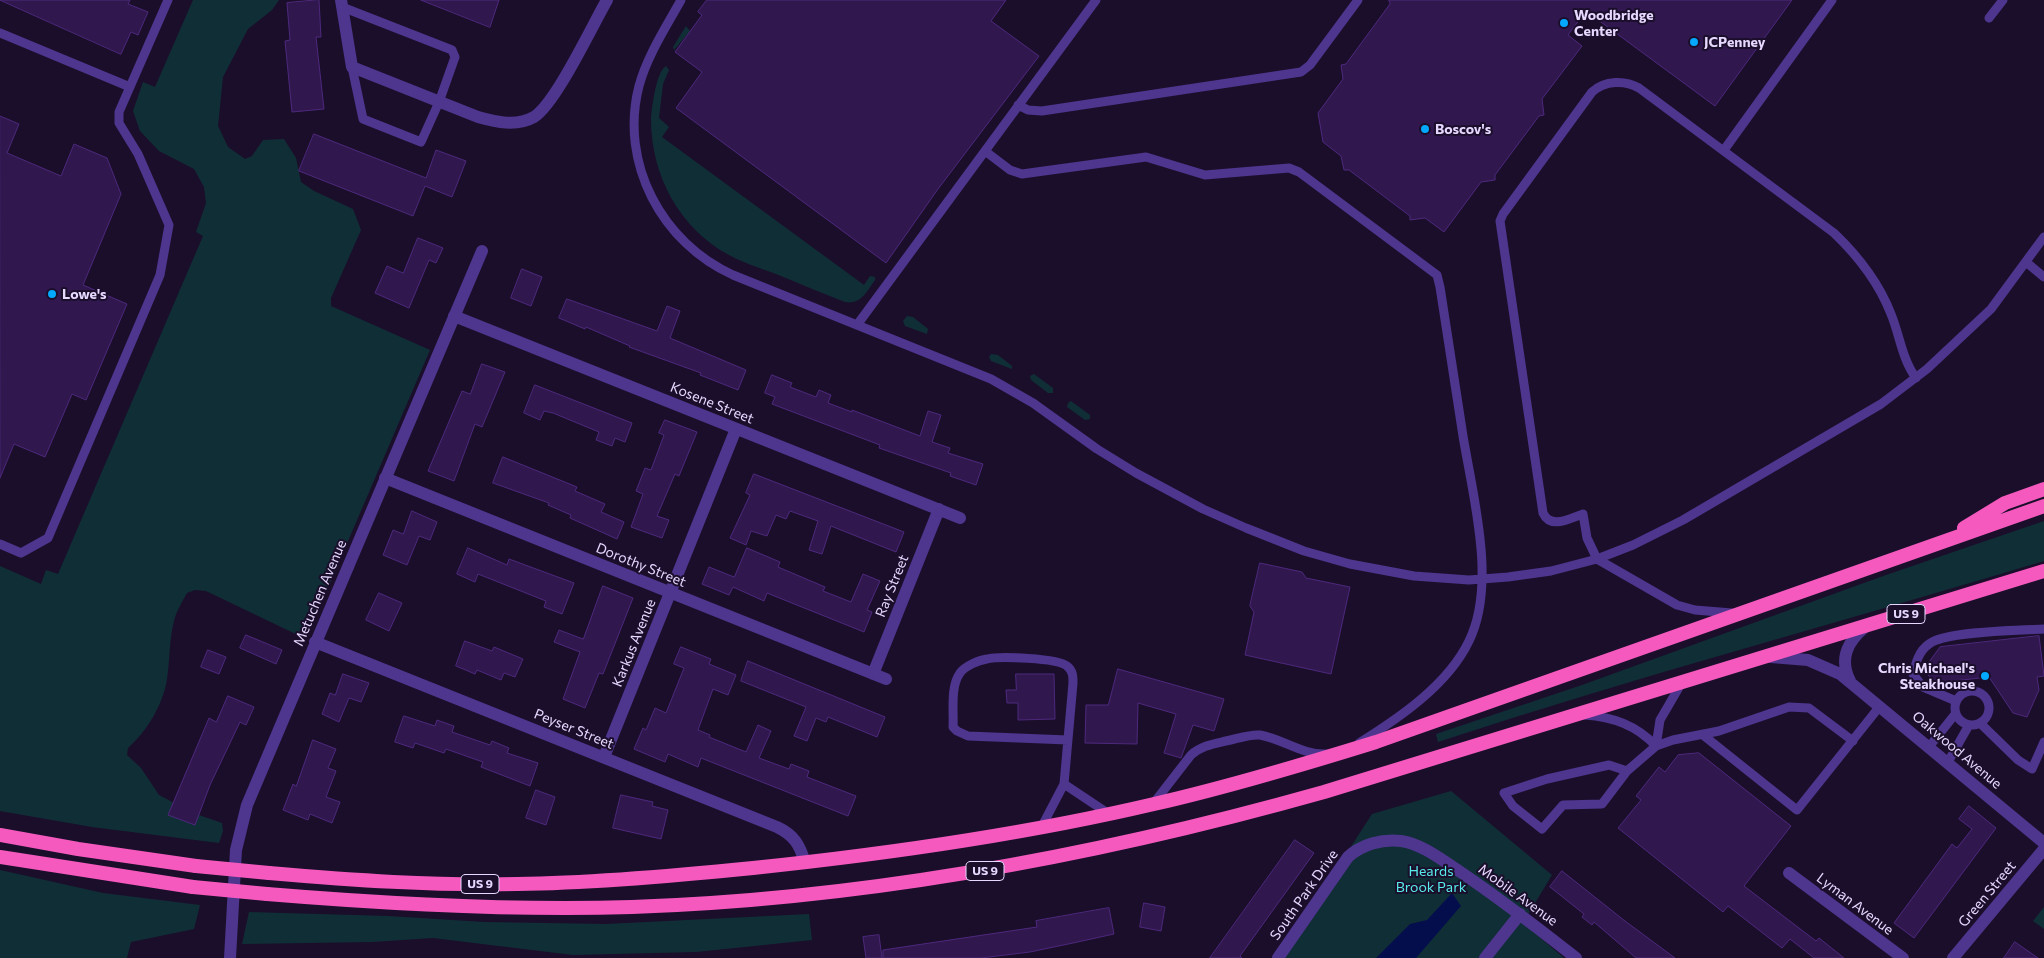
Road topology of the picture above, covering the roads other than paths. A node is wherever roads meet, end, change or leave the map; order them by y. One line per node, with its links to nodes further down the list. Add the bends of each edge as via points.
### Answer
1 (168, 0): 12 (lane)
2 (607, 0): 13 (street, via 550,102 534,116 517,123 496,122)
3 (681, 0): 22 (lane, via 646,66 634,113 640,167 657,208 684,243 712,264)
4 (1096, 0): 14 (lane)
5 (1358, 0): 14 (lane, via 1310,65 1301,72 1042,111)
6 (1832, 0): 15 (lane)
7 (2002, 0): 9 (lane)
8 (342, 3): 11 (street); 13 (lane, via 452,50 455,57)
9 (1989, 18)
10 (0, 33): 12 (lane)
11 (352, 66): 13 (street); 13 (lane, via 363,119 421,142)
12 (130, 87): 31 (lane, via 119,112 119,123 138,154 168,225 160,275 48,538 21,553)
13 (439, 102)
14 (1018, 105): 16 (lane)
15 (1724, 150): 23 (lane, via 1817,219 1853,254 1886,302 1904,357); 32 (lane, via 1640,88 1623,82 1600,86 1592,92 1501,218 1500,233 1543,513 1553,523 1583,514 1587,538)
16 (984, 151): 22 (lane); 34 (lane, via 1010,170 1022,174 1146,157 1205,175 1289,168 1299,172 1434,272 1440,287 1468,467 1481,553)
17 (2044, 237): 19 (lane)
18 (482, 251): 21 (street, Metuchen Avenue)
19 (2026, 262): 20 (lane); 23 (lane, via 1991,308)
20 (2044, 277)
21 (454, 316): 24 (street, Kosene Street); 25 (street, Metuchen Avenue)
22 (856, 325): 34 (lane, via 1002,384 1142,477 1217,516 1261,534 1319,556 1359,566 1429,578)
23 (1916, 378): 32 (lane, via 1881,404 1683,520)
24 (736, 428): 28 (street, Kosene Street); 35 (street, Karkus Avenue)
25 (385, 478): 35 (street, Dorothy Street); 39 (street, Metuchen Avenue)
26 (2044, 489): 30 (highway, via 2005,503)
27 (2044, 506): 30 (highway, US 9)
28 (939, 510): 29 (street, Kosene Street); 41 (street, Ray Street)
29 (960, 518)
30 (1939, 543): 36 (highway, US 9)
31 (0, 544)
32 (1597, 559): 34 (lane, via 1536,573); 36 (lane, via 1677,605)
33 (2044, 571): 37 (highway, US 9)
34 (1481, 579): 57 (lane, via 1480,602 1473,631 1458,660 1438,683 1397,718)
35 (670, 592): 41 (street, Dorothy Street); 58 (street, Karkus Avenue)
36 (1742, 614): 57 (highway, US 9)
37 (1865, 627): 40 (highway, US 9); 43 (street, via 1854,636 1846,651 1844,666)
38 (2044, 629): 45 (lane, via 1986,631 1930,643 1916,659 1914,674 1923,686)
39 (315, 642): 58 (street, Peyser Street); 73 (street, Metuchen Avenue, via 242,819 235,858)
40 (1768, 657): 43 (street, Oakwood Avenue, via 1808,660); 44 (highway, US 9)
41 (873, 674): 42 (street, Dorothy Street)
42 (886, 679)
43 (1850, 681): 46 (street, Oakwood Avenue)
44 (1681, 684): 48 (highway, US 9); 55 (lane, via 1660,720)
45 (1956, 701): 47 (lane); 49 (lane, via 1970,690 1982,693 1989,702 1989,708)
46 (1880, 706): 53 (lane); 56 (street, Oakwood Avenue)
47 (1956, 712): 50 (lane); 56 (lane)
48 (1577, 715): 55 (lane, via 1623,722 1643,733); 69 (highway, US 9, bridge, via 1211,824 1096,850 924,881 756,900 592,908 456,906 193,887)
49 (1980, 723): 50 (lane); 54 (lane, via 2018,760 2032,768)
50 (1969, 725): 59 (lane)
51 (1703, 735): 53 (lane, via 1800,706 1817,713); 53 (lane, via 1797,810); 55 (lane)
52 (1068, 740): 52 (lane, via 1073,683 1072,673 1066,665 1053,660 988,658 960,673 954,688 953,726 957,731 968,736); 61 (lane)
53 (1852, 741)
54 (2044, 742)
55 (1656, 746): 60 (lane)
56 (1929, 747): 59 (street, Oakwood Avenue)
57 (1347, 751): 62 (highway, US 9); 62 (lane, via 1309,752 1253,735 1208,745 1191,756)
58 (604, 757): 70 (street, Peyser Street, via 786,831 798,843)
59 (1948, 762): 67 (street, Oakwood Avenue)
60 (1627, 771): 60 (lane, via 1602,804 1563,805 1542,829 1513,806 1504,792 1609,764)
61 (1064, 784): 63 (lane); 64 (lane)
62 (1153, 804): 63 (highway, US 9)
63 (1109, 814): 64 (highway, US 9)
64 (1041, 828): 70 (highway, US 9)
65 (0, 835): 70 (highway, US 9, bridge, via 196,866 397,882 514,884 632,880)
66 (1384, 841): 72 (street, Mobile Avenue, via 1402,842 1424,849); 74 (street, South Park Drive, via 1357,849 1348,857)
67 (2044, 843)
68 (2044, 849): 78 (street, Green Street)
69 (0, 857)
70 (805, 862)
71 (1789, 872): 77 (street, Lyman Avenue)
72 (1520, 914): 75 (street); 76 (street, Mobile Avenue)
73 (230, 958)
74 (1278, 958)
75 (1485, 958)
76 (1576, 958)
77 (1903, 958)
78 (1953, 958)

